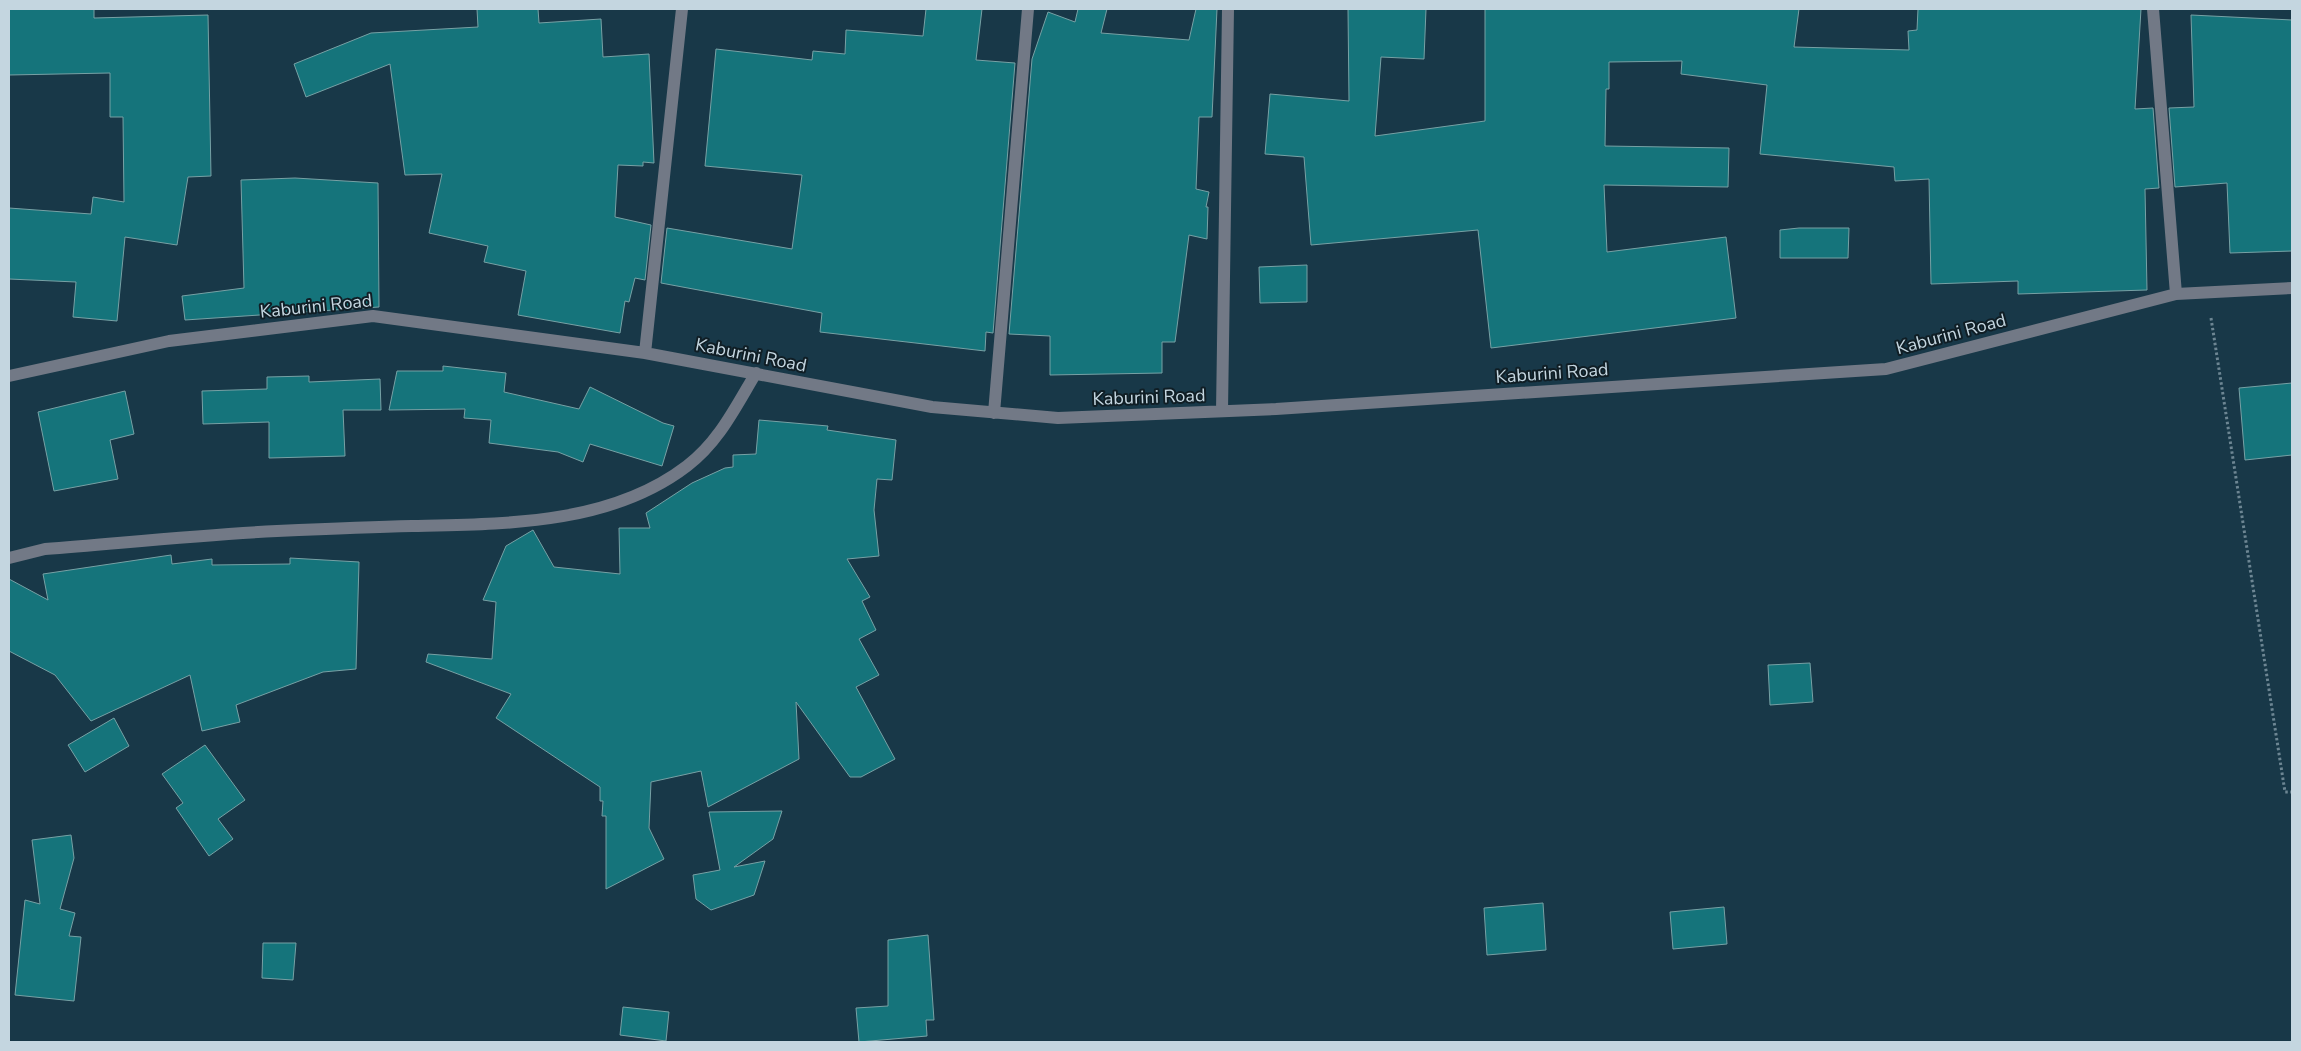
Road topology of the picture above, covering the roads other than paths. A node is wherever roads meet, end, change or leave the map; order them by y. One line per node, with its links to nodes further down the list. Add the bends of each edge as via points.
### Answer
1 (682, 9): 7 (street)
2 (1028, 9): 11 (street)
3 (1228, 9): 10 (street)
4 (2154, 9): 6 (street)
5 (2292, 288): 6 (street, Kaburini Road)
6 (2176, 294): 10 (street, Kaburini Road, via 1886,369)
7 (646, 353): 8 (street, Kaburini Road); 9 (street, Kaburini Road, via 373,316 169,340)
8 (756, 373): 11 (street, Kaburini Road, via 932,407); 12 (street, via 715,440 688,466 657,485 612,504 555,517 488,526 274,531 45,549)
9 (9, 376)
10 (1222, 411): 11 (street, Kaburini Road, via 1058,418)
11 (994, 412)
12 (9, 558)

